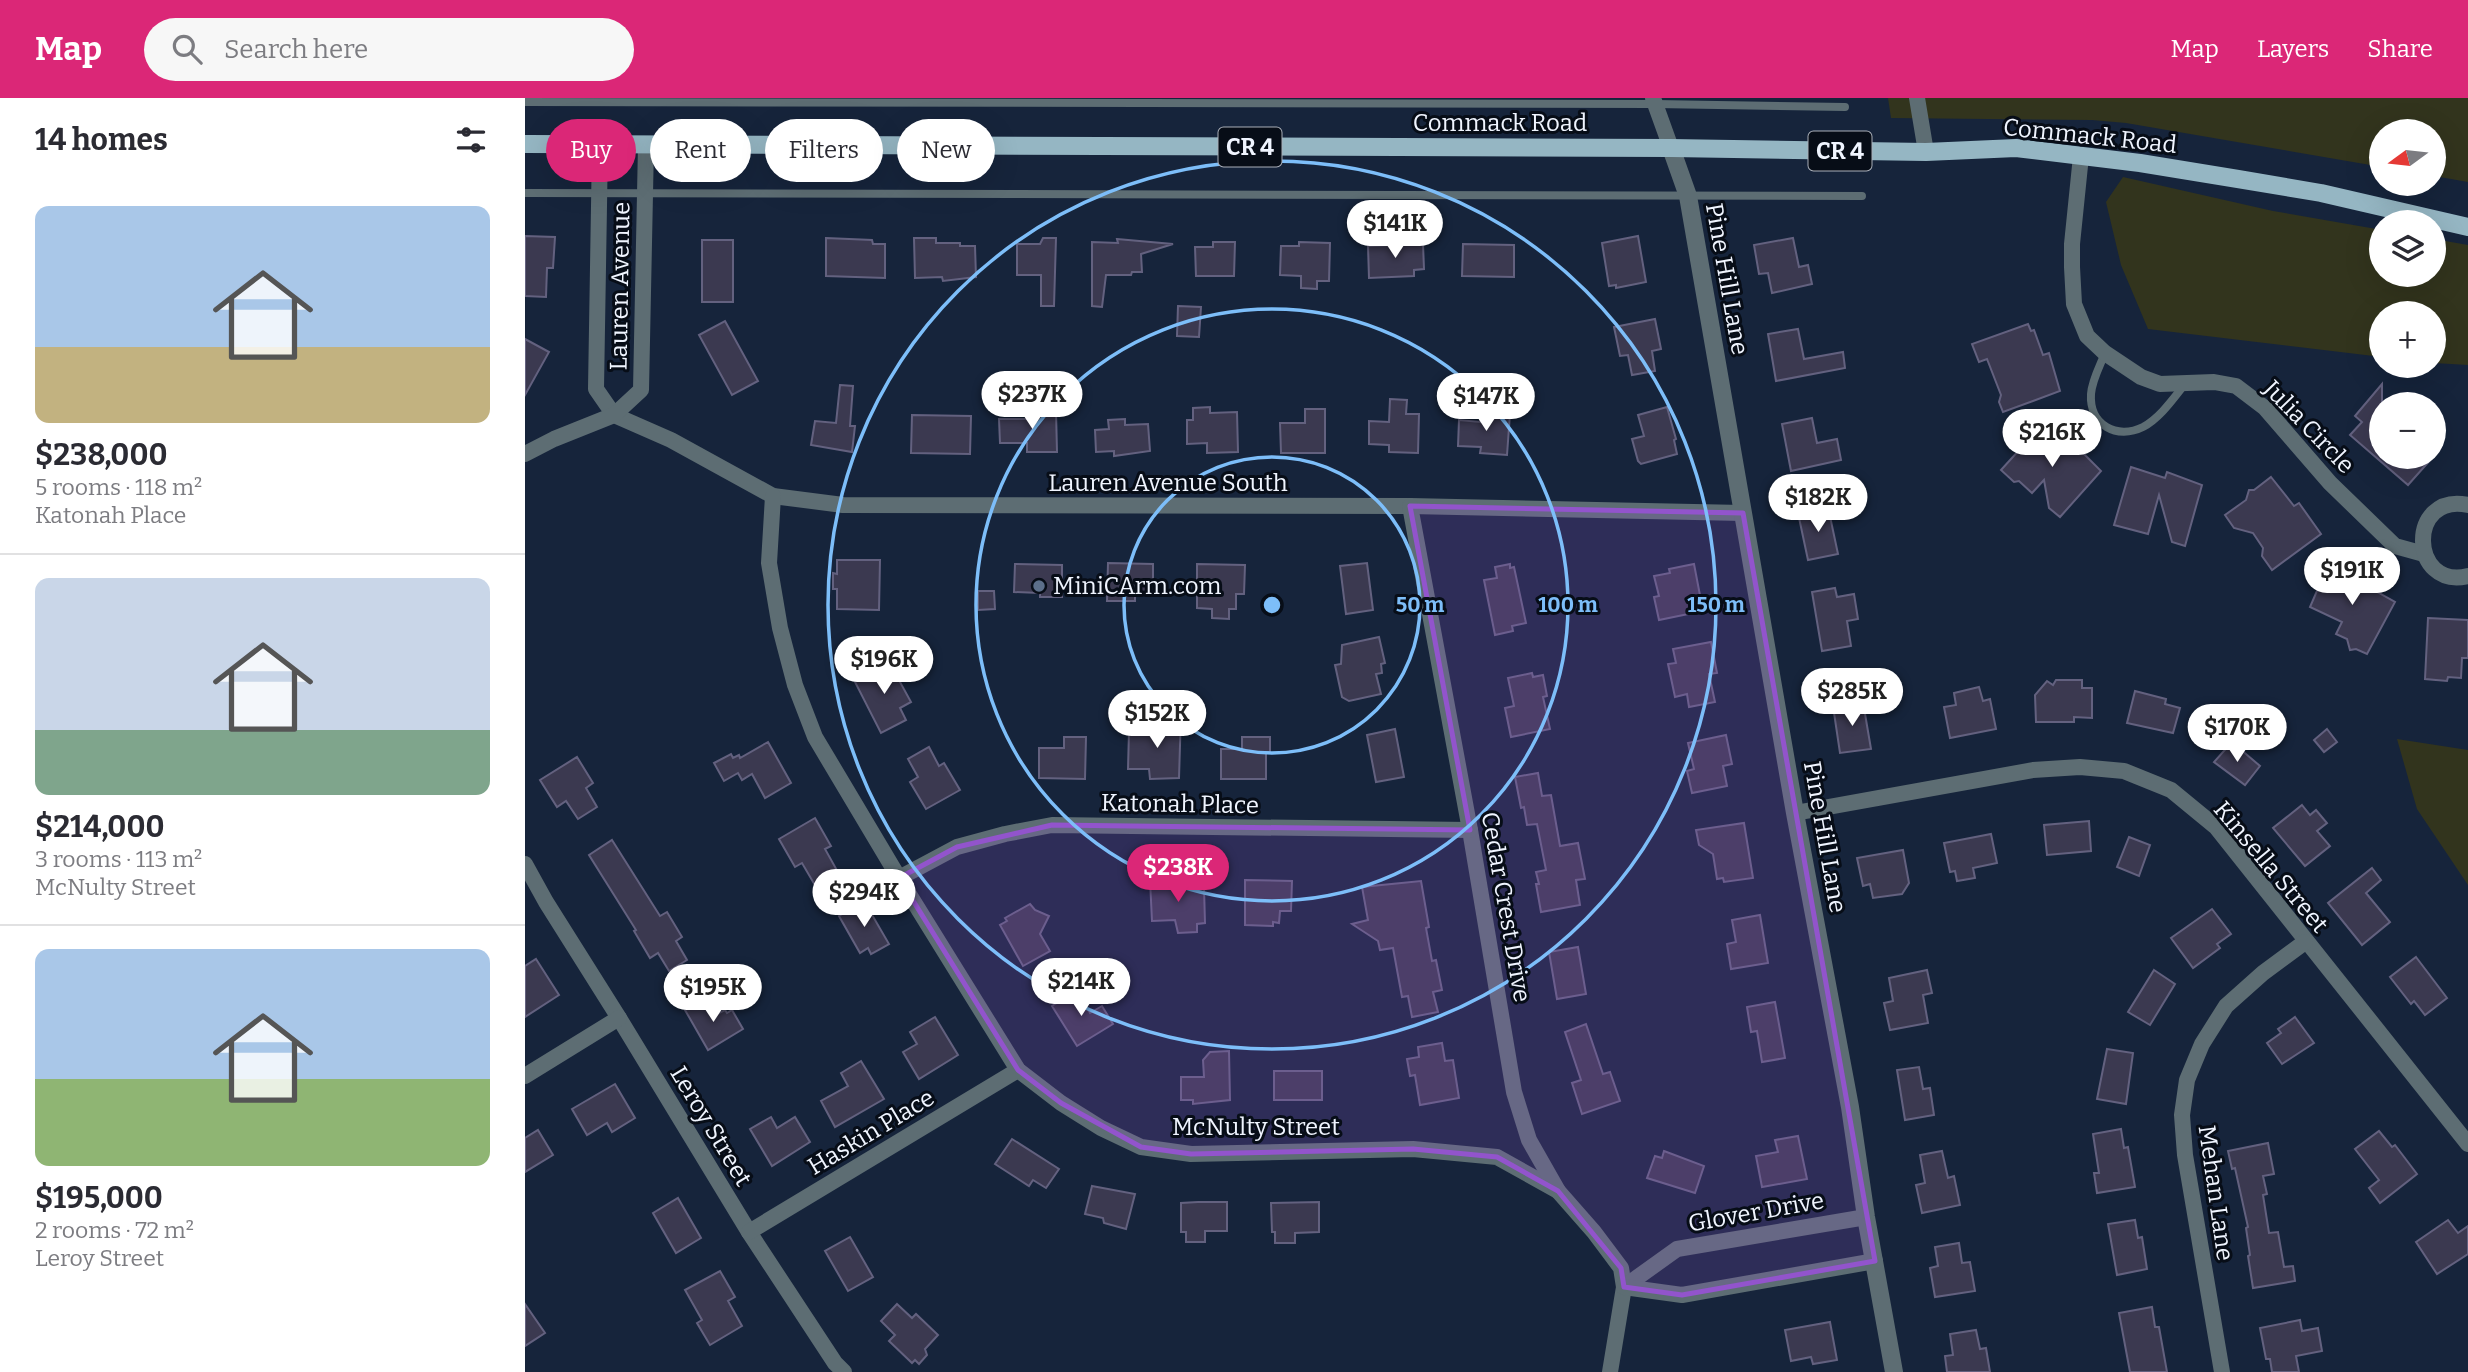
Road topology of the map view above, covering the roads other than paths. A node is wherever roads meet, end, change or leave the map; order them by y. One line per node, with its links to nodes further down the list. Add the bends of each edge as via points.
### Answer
1 (1917, 98): 10 (street)
2 (1654, 101): 3 (lane); 4 (lane); 9 (street)
3 (525, 102)
4 (1845, 107)
5 (525, 145): 6 (main road, Commack Road / CR 4)
6 (546, 145)
7 (636, 145): 8 (main road, Commack Road / CR 4)
8 (646, 145): 9 (main road, Commack Road / CR 4); 15 (street, Lauren Avenue)
9 (1671, 148): 10 (main road, Commack Road / CR 4); 16 (street, Pine Hill Lane)
10 (1926, 152): 11 (main road, Commack Road / CR 4, via 2016,148)
11 (2081, 156): 18 (main road, Commack Road / CR 4, via 2321,193); 19 (street, Julia Circle, via 2072,244 2074,304 2087,336)
12 (599, 182): 14 (street, Lauren Avenue)
13 (525, 193): 14 (lane)
14 (599, 194): 15 (lane); 21 (street, Lauren Avenue, via 596,389)
15 (645, 194): 16 (lane); 21 (street, Lauren Avenue, via 641,390)
16 (1688, 196): 17 (lane); 26 (street, Pine Hill Lane)
17 (1861, 196)
18 (2468, 227)
19 (2105, 353): 20 (street, Julia Circle, via 2141,377 2160,384); 20 (lane, via 2092,402 2099,419 2116,433 2145,426)
20 (2185, 384): 27 (street, Julia Circle, via 2236,386 2265,408 2330,483 2395,546)
21 (614, 415): 22 (street, Lauren Avenue); 23 (street, Lauren Avenue South)
22 (525, 454)
23 (773, 495): 25 (street, Lauren Avenue South, via 843,505); 32 (street, McNulty Street, via 769,564 795,685 815,737)
24 (2468, 505): 27 (street, via 2452,504 2430,517 2421,541)
25 (1410, 506): 26 (street, Lauren Avenue South); 30 (street, Cedar Crest Drive)
26 (1743, 513): 29 (street, Pine Hill Lane)
27 (2424, 554): 28 (street, Julia Circle, via 2439,572)
28 (2468, 576)
29 (1795, 813): 33 (street, Kinsella Street, via 2033,770 2080,767 2124,771 2171,790 2216,827); 39 (street, Pine Hill Lane)
30 (1470, 830): 32 (street, Katonah Place, via 1052,825 957,847); 38 (street, Cedar Crest Drive, via 1514,1092 1528,1140)
31 (525, 864): 34 (street, Leroy Street)
32 (899, 878): 35 (street, McNulty Street)
33 (2305, 942): 37 (street, Kinsella Street); 46 (street, Mehan Lane, via 2226,1006 2202,1044 2187,1080 2182,1115 2185,1156)
34 (619, 1018): 36 (street); 40 (street, Leroy Street)
35 (1018, 1070): 38 (street, McNulty Street, via 1061,1103 1141,1147 1191,1154 1413,1149 1497,1157); 40 (street, Haskin Place)
36 (525, 1076)
37 (2468, 1144)
38 (1558, 1191): 42 (street, Cedar Crest Drive, via 1621,1268)
39 (1866, 1217): 41 (street, Pine Hill Lane); 42 (street, Glover Drive, via 1677,1249)
40 (749, 1232): 43 (street, Leroy Street)
41 (1875, 1261): 42 (street, via 1682,1295); 45 (street, Pine Hill Lane)
42 (1624, 1287): 44 (street)
43 (844, 1372)
44 (1609, 1372)
45 (1894, 1372)
46 (2222, 1372)

